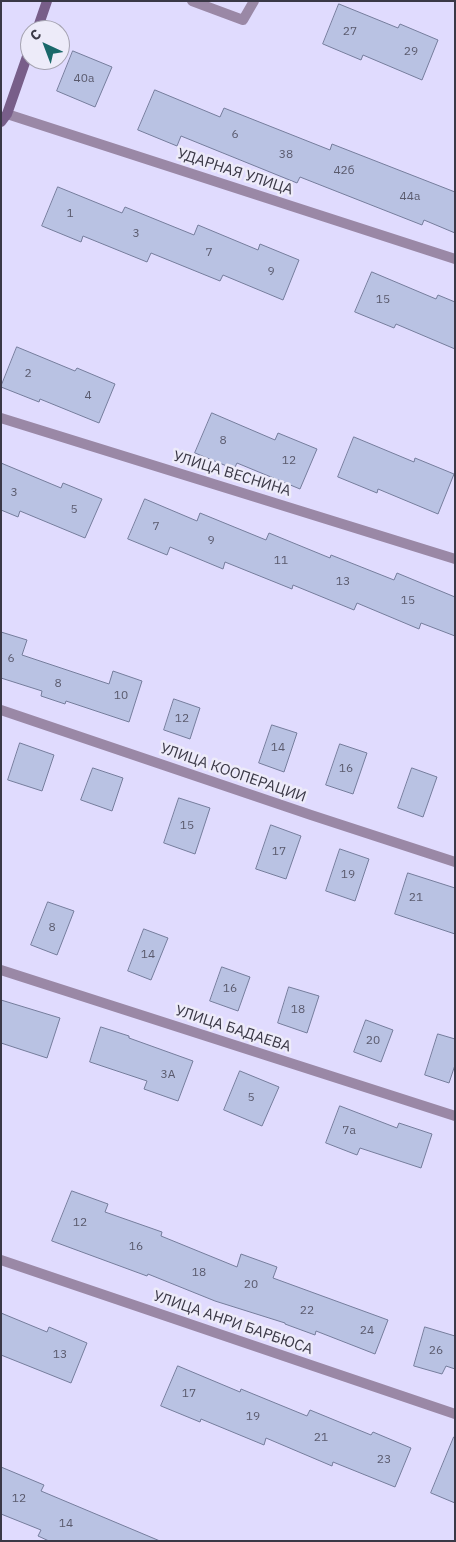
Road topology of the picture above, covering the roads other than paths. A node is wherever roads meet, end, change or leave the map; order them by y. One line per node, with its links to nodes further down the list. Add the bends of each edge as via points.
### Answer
1 (47, 1): 4 (street)
2 (192, 1): 3 (street, via 243,20)
3 (254, 1)
4 (40, 20)
5 (22, 70): 6 (street)
6 (4, 118): 7 (street, УДАРНАЯ УЛИЦА)
7 (455, 259)
8 (1, 418): 9 (street, УЛИЦА ВЕСНИНА)
9 (455, 559)
10 (1, 710): 11 (street, УЛИЦА КООПЕРАЦИИ)
11 (455, 862)
12 (1, 970): 13 (street, УЛИЦА БАДАЕВА)
13 (455, 1116)
14 (1, 1260): 15 (street, УЛИЦА АНРИ БАРБЮСА)
15 (455, 1414)

